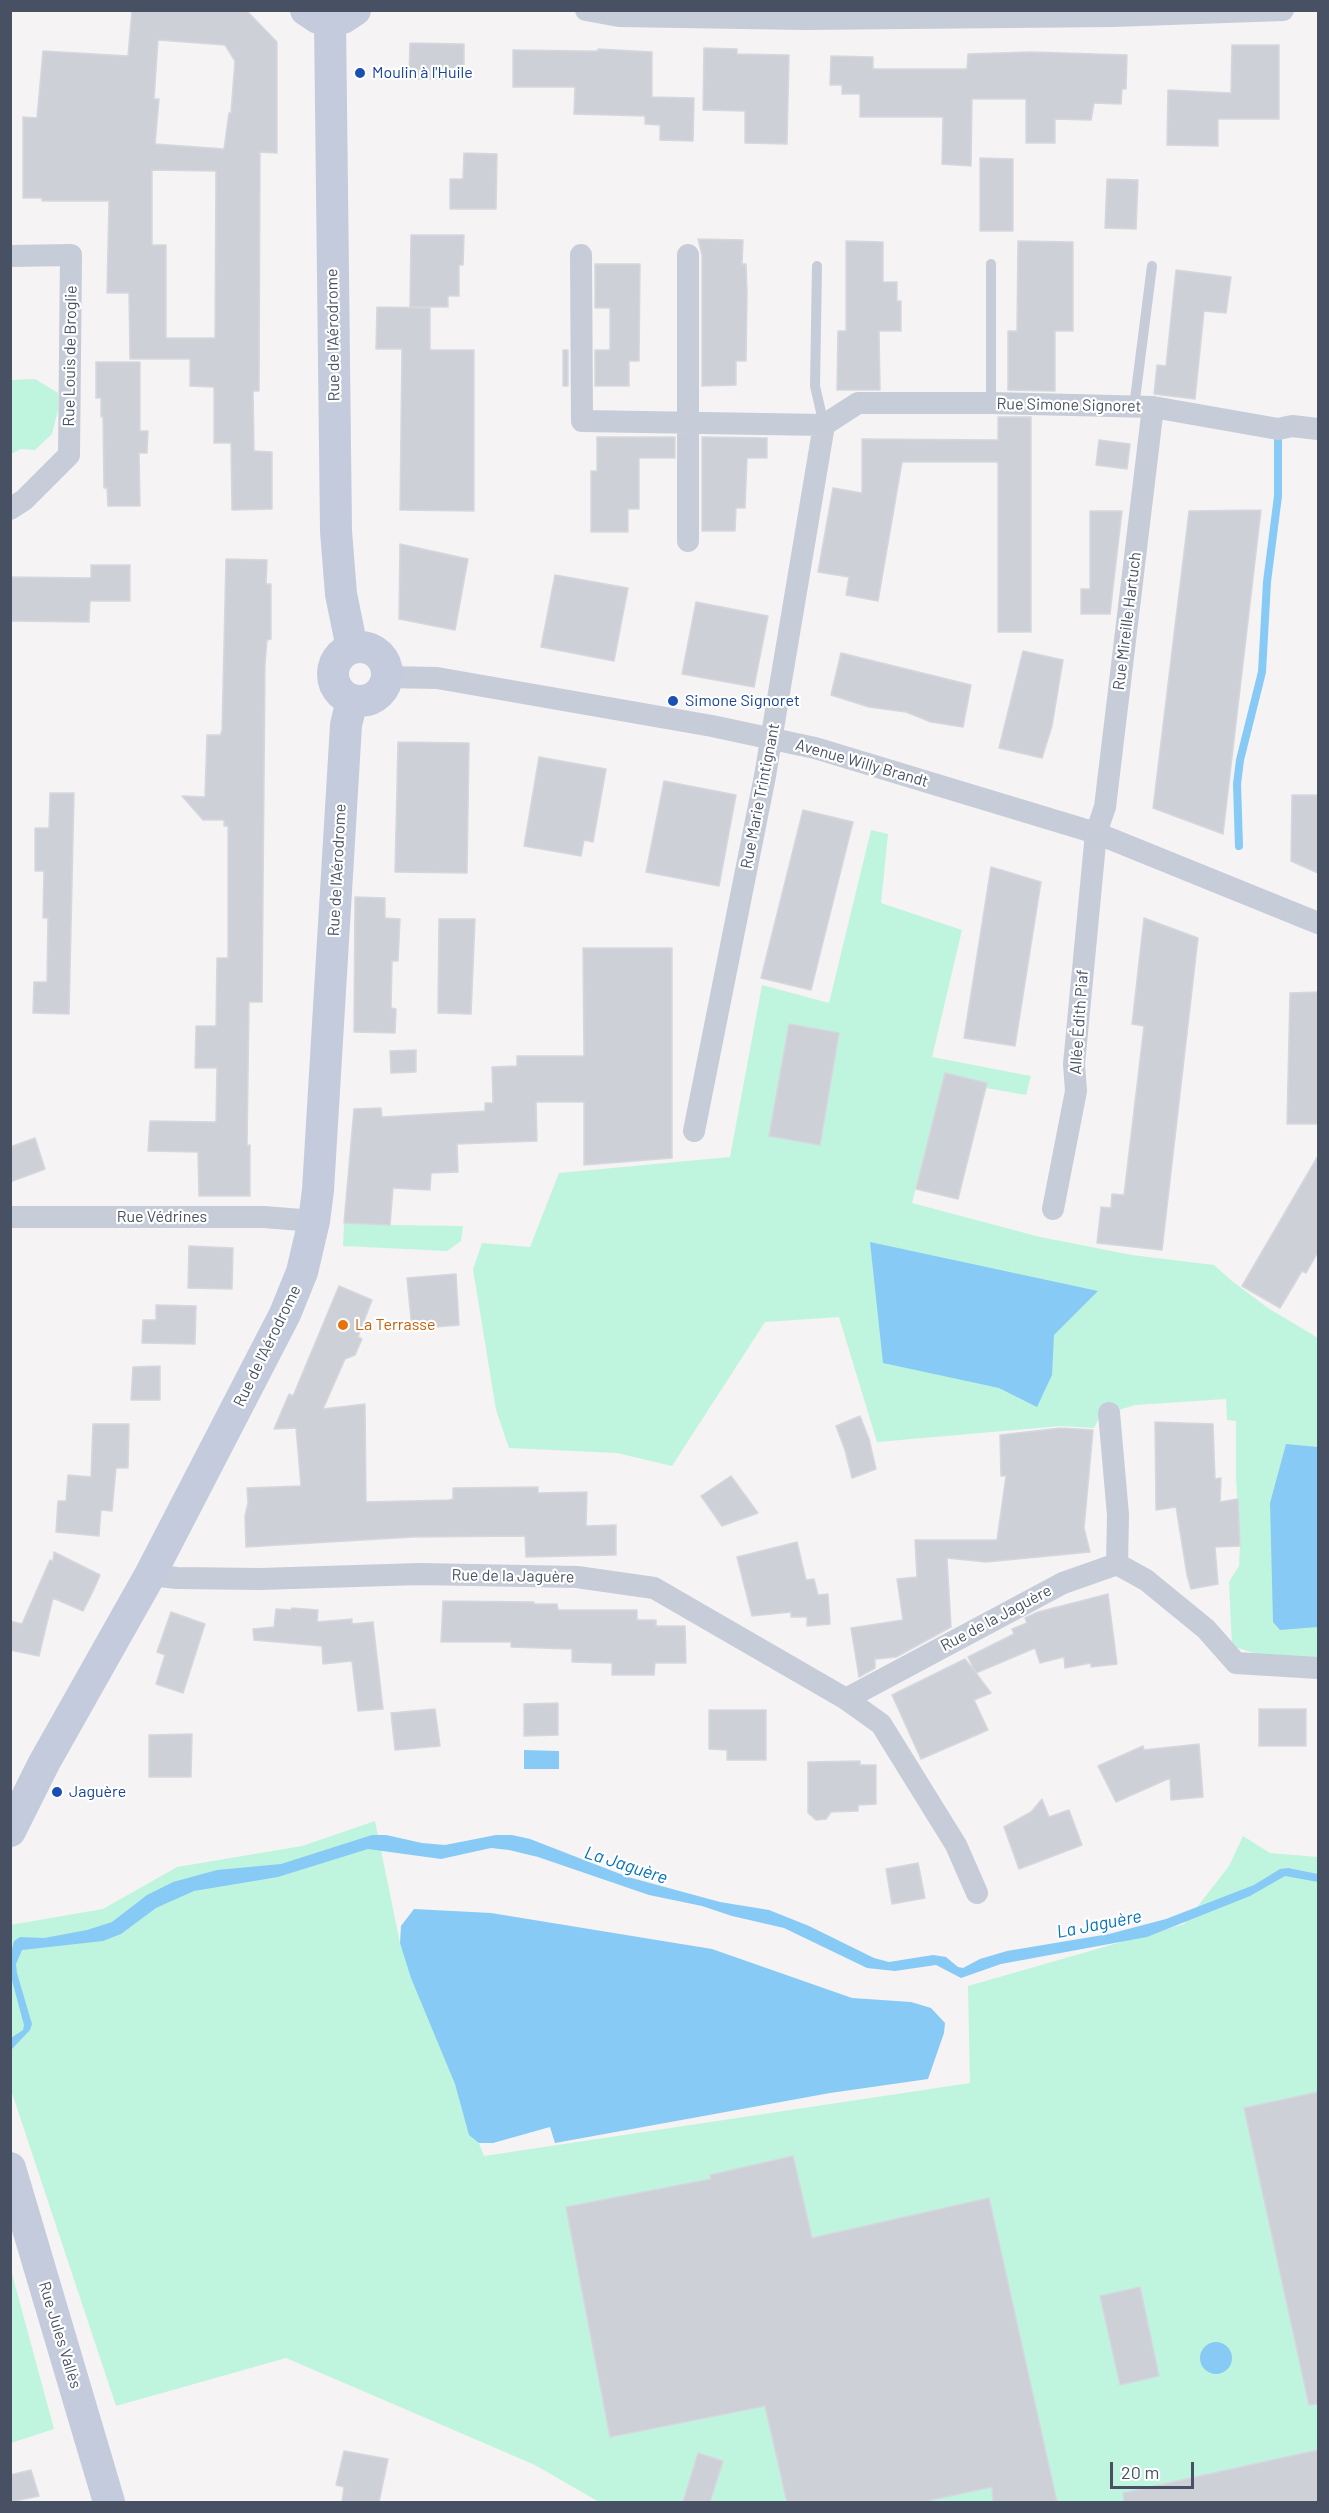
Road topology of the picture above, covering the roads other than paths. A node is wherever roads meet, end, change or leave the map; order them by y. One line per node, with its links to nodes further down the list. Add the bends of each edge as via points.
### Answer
1 (586, 10): 5 (street, via 619,16)
2 (1283, 10): 3 (street)
3 (1113, 13): 5 (street)
4 (331, 14): 19 (street, Rue de l'Aérodrome, via 336,531 341,594)
5 (805, 14)
6 (581, 255): 14 (street, via 582,421)
7 (688, 255): 14 (street)
8 (10, 256): 17 (street, Rue Louis de Broglie, via 71,255 69,455)
9 (992, 264): 12 (lane)
10 (817, 266): 15 (lane, via 815,386)
11 (1152, 266): 13 (lane)
12 (991, 403): 13 (street, Rue Simone Signoret); 15 (street, Rue Simone Signoret, via 858,403)
13 (1144, 407): 16 (street, Rue Simone Signoret, via 1278,429); 23 (street, Rue Mireille Hartuch, via 1105,807)
14 (687, 422): 15 (street); 18 (street)
15 (824, 425): 22 (street, Rue Marie Trintignant)
16 (1318, 429)
17 (17, 505)
18 (688, 541)
19 (352, 648): 20 (street, via 361,647 377,654); 21 (street, via 344,652 333,669 336,688)
20 (386, 677): 21 (street, via 380,692 368,700); 22 (street, Avenue Willy Brandt, via 437,678)
21 (352, 700): 28 (street, Rue de l'Aérodrome, via 346,725)
22 (770, 739): 23 (street, Avenue Willy Brandt, via 815,748); 25 (street, Rue Marie Trintignant)
23 (1096, 833): 24 (street, Avenue Willy Brandt); 26 (street, Allée Édith Piaf, via 1074,1064 1076,1091)
24 (1318, 923)
25 (694, 1131)
26 (1053, 1209)
27 (10, 1216): 28 (street, Rue Védrines, via 264,1217)
28 (314, 1221): 31 (street, Rue de l'Aérodrome, via 291,1303)
29 (1109, 1413): 30 (street)
30 (1118, 1564): 32 (street, via 1146,1580 1206,1629 1236,1663); 33 (street, Rue de la Jaguère, via 1063,1583)
31 (150, 1575): 33 (street, Rue de la Jaguère, via 260,1579 577,1577 654,1588); 34 (street, Rue de l'Aérodrome)
32 (1318, 1668)
33 (846, 1699): 35 (street, Rue de la Jaguère, via 881,1724 956,1845)
34 (10, 1831)
35 (977, 1893)
36 (10, 2168): 37 (street, Rue Jules Vallès)
37 (110, 2502)

